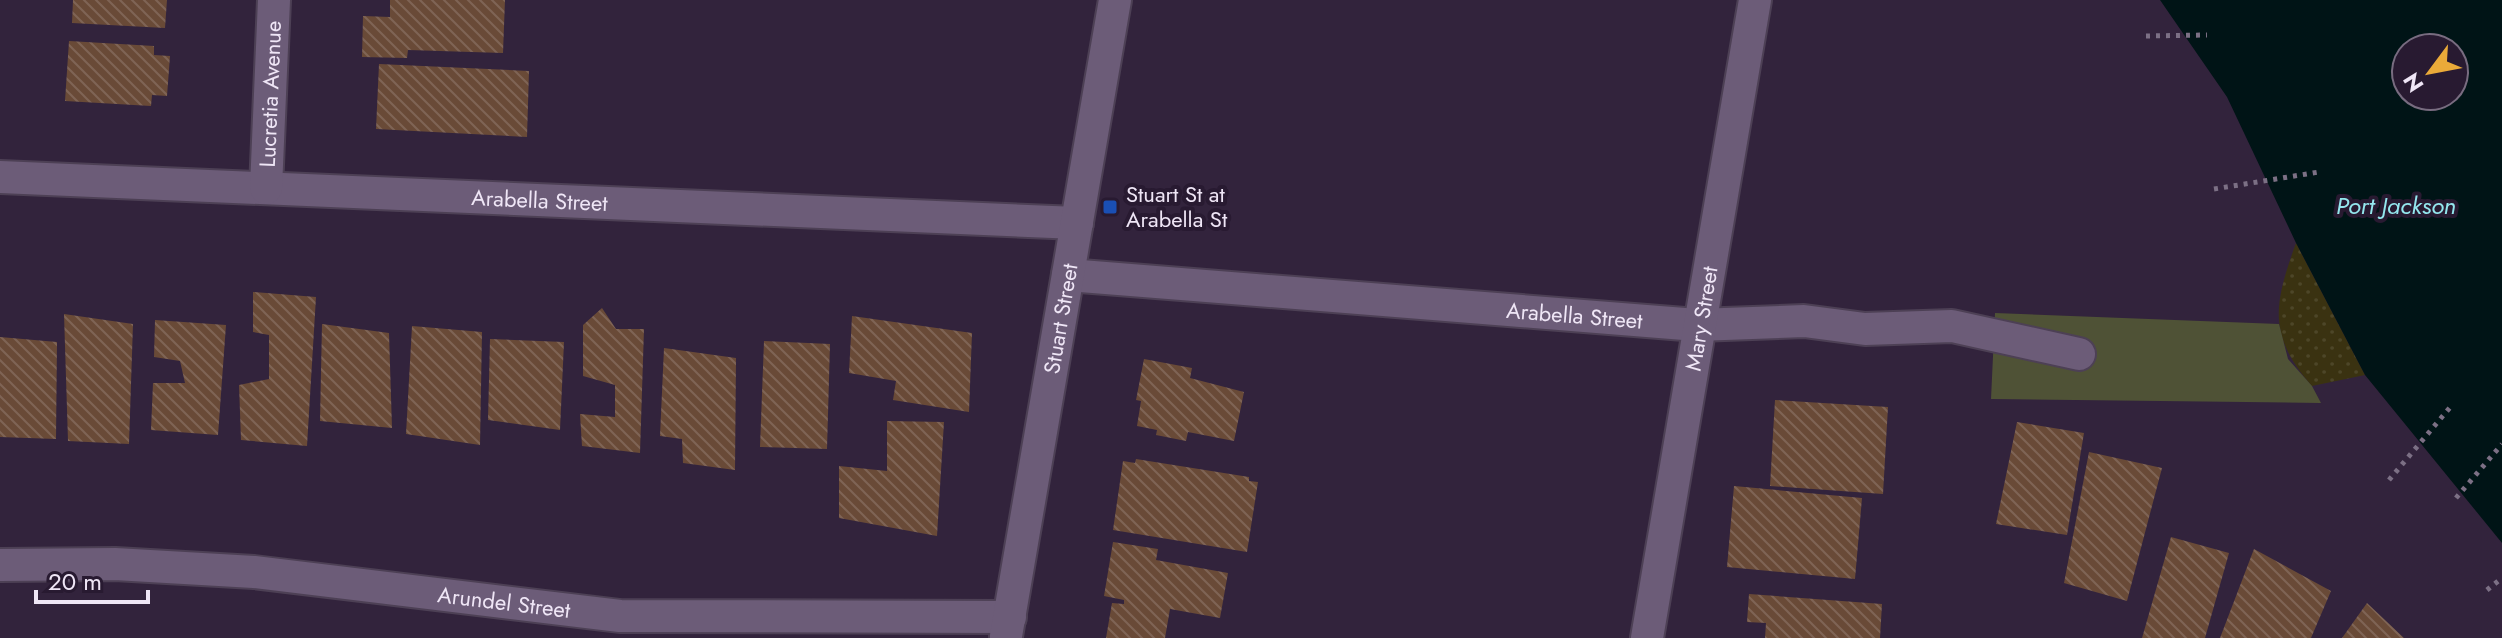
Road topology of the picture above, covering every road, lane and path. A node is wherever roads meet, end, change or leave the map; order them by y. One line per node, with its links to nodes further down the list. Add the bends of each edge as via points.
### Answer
1 (274, 0): 8 (street, Lucretia Avenue)
2 (1115, 0): 10 (street, Stuart Street)
3 (1755, 0): 12 (street, Mary Street)
4 (2207, 35): 5 (path)
5 (2146, 36)
6 (2319, 172): 9 (path)
7 (0, 177): 8 (street, Arabella Street)
8 (266, 188): 10 (street, Arabella Street)
9 (2214, 189)
10 (1077, 223): 11 (street, Stuart Street)
11 (1068, 275): 12 (street, Arabella Street); 21 (street, Stuart Street)
12 (1697, 325): 13 (street, Arabella Street, via 1804,321 1865,329 1952,326); 22 (street, Mary Street)
13 (2079, 354)
14 (2452, 405): 16 (path)
15 (2502, 444): 17 (path)
16 (2389, 480)
17 (2456, 498)
18 (0, 565): 21 (street, Arundel Street, via 115,564 254,572 620,616)
19 (2502, 578): 20 (path)
20 (2487, 590)
21 (1008, 628)
22 (1647, 638)

